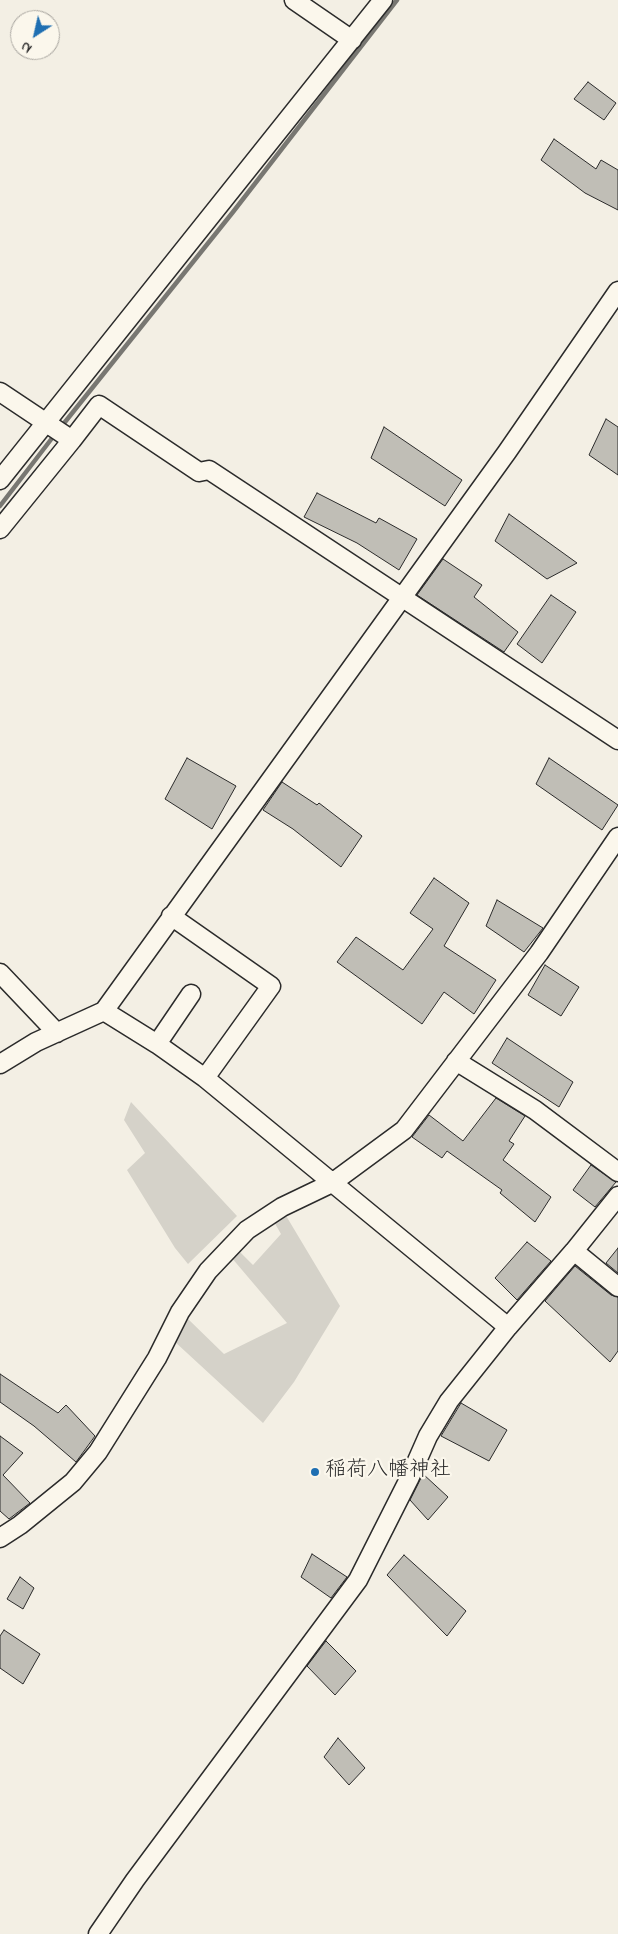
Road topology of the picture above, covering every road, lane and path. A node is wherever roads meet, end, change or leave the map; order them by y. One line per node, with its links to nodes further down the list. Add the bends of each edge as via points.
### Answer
1 (294, 0): 3 (street)
2 (383, 0): 3 (street)
3 (352, 40): 6 (street)
4 (618, 291): 10 (street)
5 (0, 392): 6 (street)
6 (48, 424): 7 (street); 8 (street)
7 (69, 438): 9 (street); 10 (street, via 99,405 199,472 209,470)
8 (0, 480)
9 (0, 529)
10 (402, 598): 11 (street); 13 (street)
11 (618, 740)
12 (618, 837): 19 (street, via 539,953)
13 (171, 916): 16 (street); 21 (street, via 271,986)
14 (0, 973): 17 (street)
15 (191, 994): 18 (street)
16 (104, 1011): 17 (street); 18 (street)
17 (57, 1033): 20 (street)
18 (157, 1044): 21 (street)
19 (456, 1061): 22 (street, via 535,1110); 23 (street, via 404,1130)
20 (0, 1064)
21 (205, 1078): 23 (street)
22 (618, 1172)
23 (332, 1183): 28 (street); 29 (street, via 282,1207 247,1230 208,1271 180,1312 158,1358 98,1452 73,1482 20,1526)
24 (618, 1196): 25 (street)
25 (612, 1216): 26 (street)
26 (574, 1251): 27 (street); 28 (street)
27 (618, 1287)
28 (508, 1327): 30 (street, via 449,1401 428,1436 358,1580)
29 (0, 1538)
30 (98, 1934)

